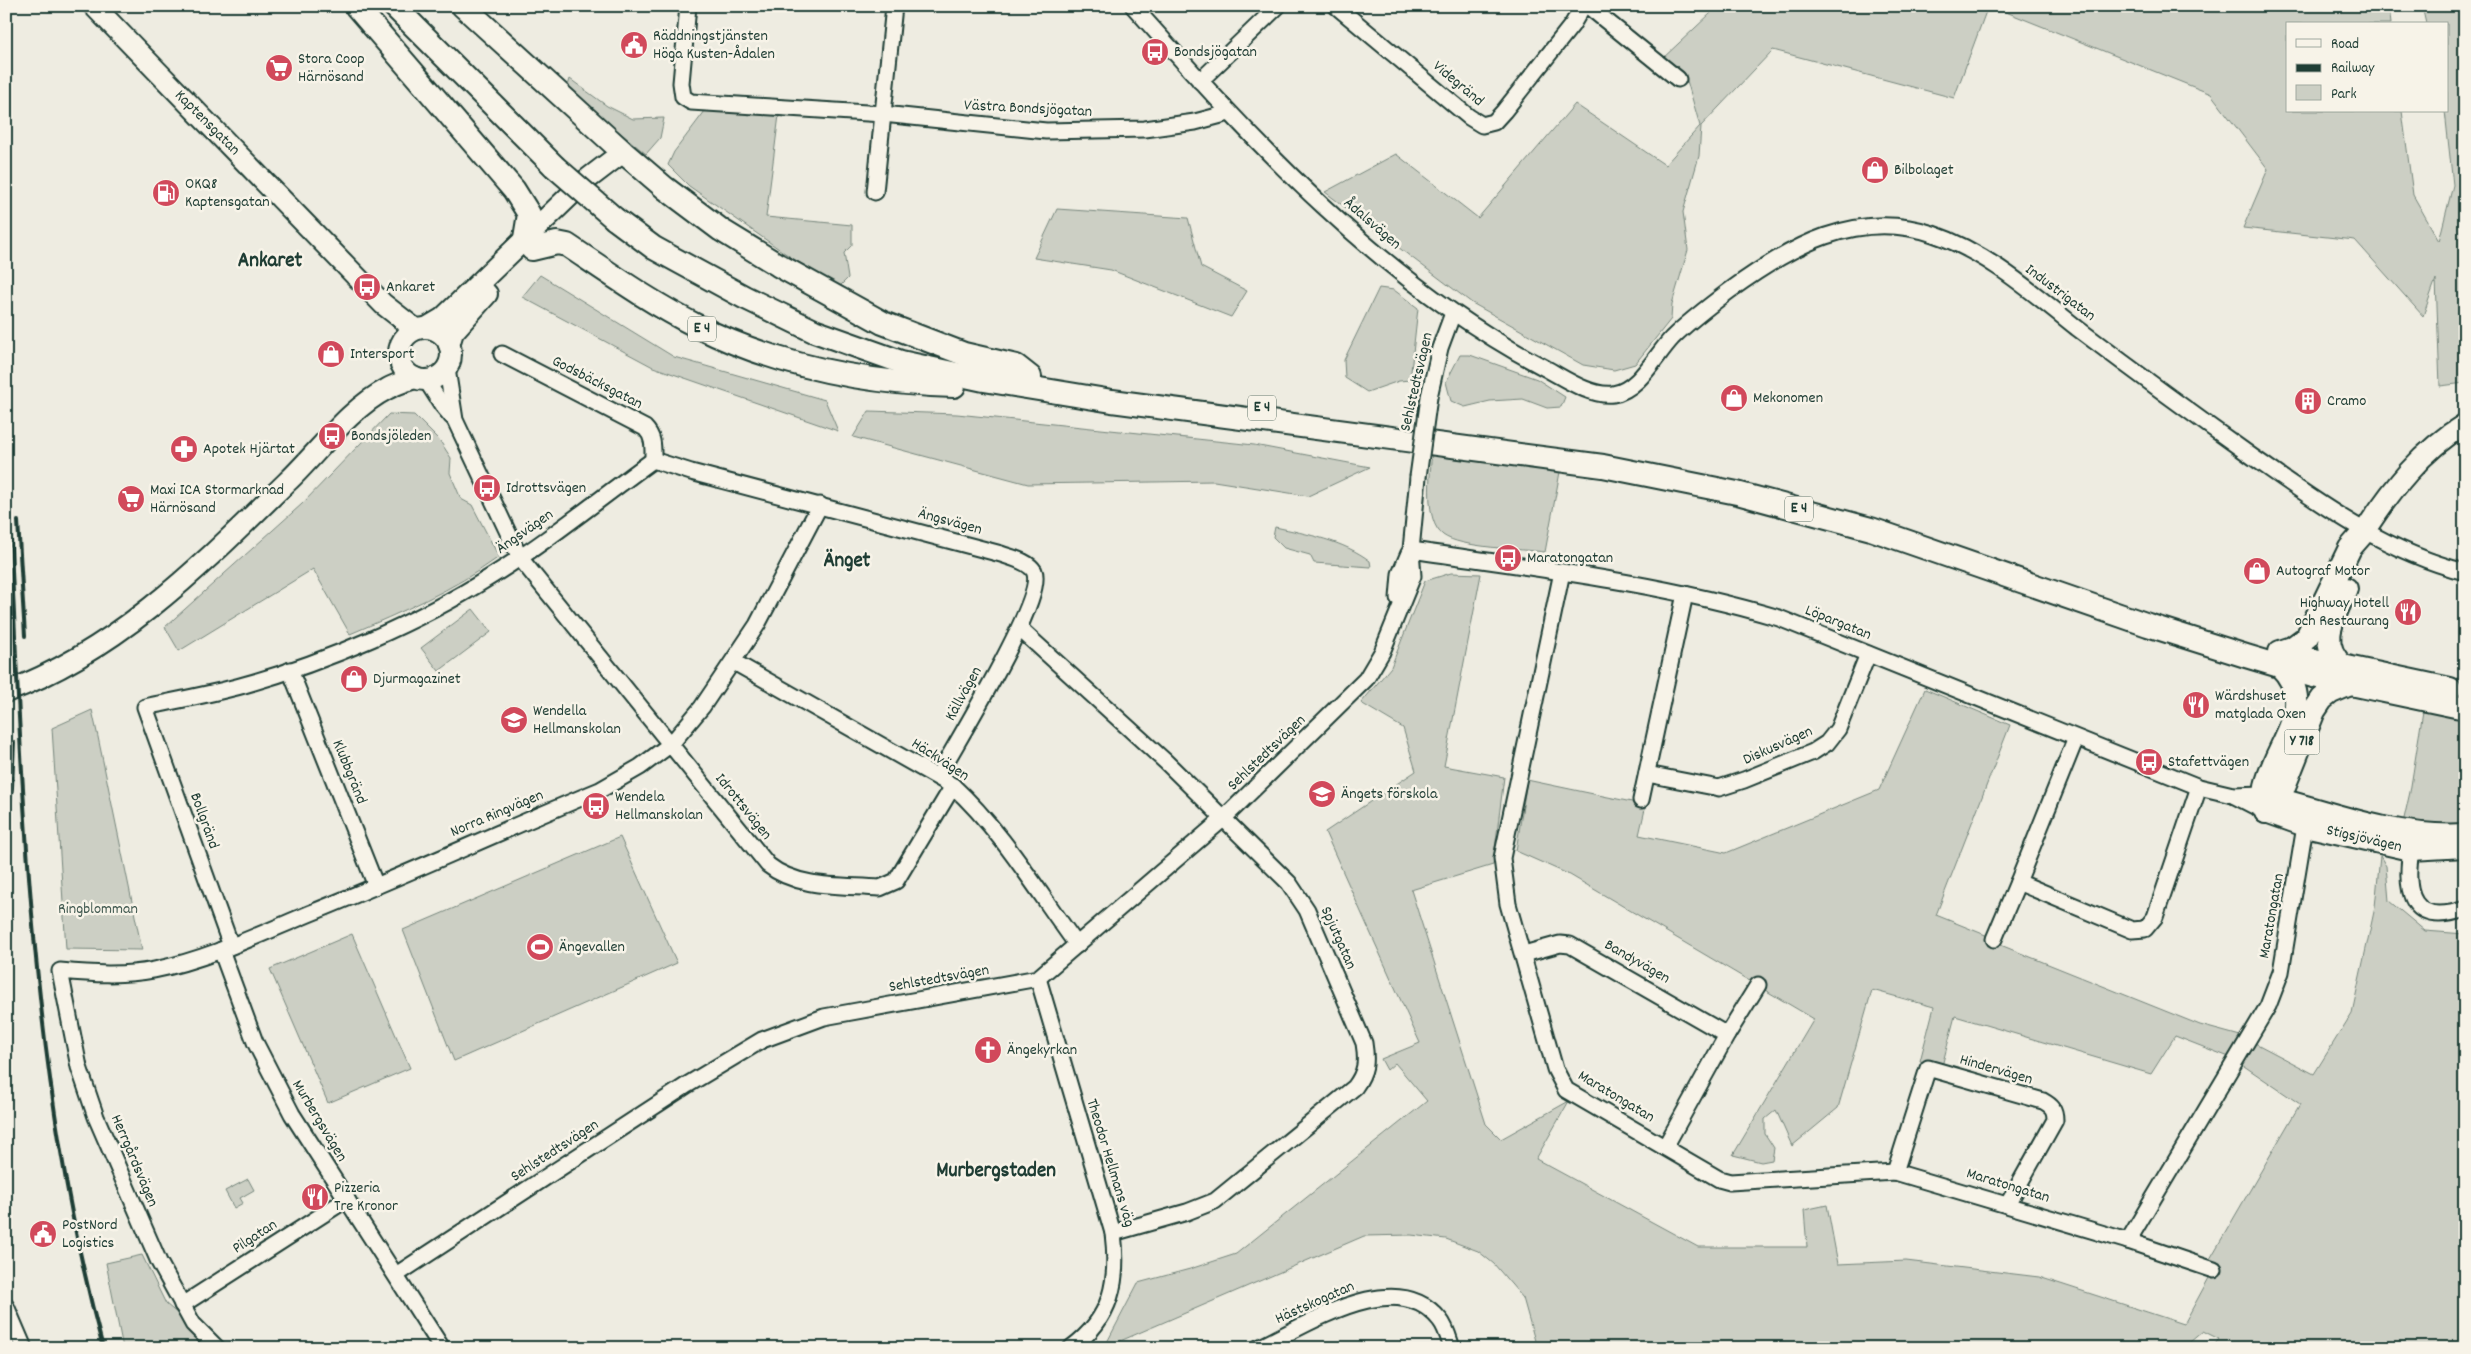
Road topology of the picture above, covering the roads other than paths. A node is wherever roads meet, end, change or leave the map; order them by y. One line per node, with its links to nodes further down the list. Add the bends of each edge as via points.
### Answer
1 (94, 6): 20 (main road, Kaptensgatan)
2 (356, 6): 18 (highway, via 522,201 529,214)
3 (394, 6): 19 (highway, E 4, bridge, via 554,166 615,219 654,248)
4 (463, 6): 16 (highway, E 4)
5 (688, 6): 15 (street, Västra Bondsjögatan, via 680,83 681,94 690,102)
6 (894, 6): 15 (street)
7 (1133, 6): 13 (street, Ådalsvägen)
8 (1278, 6): 13 (street)
9 (1336, 6): 10 (street, Videgränd, via 1469,117 1488,125 1504,111 1572,25)
10 (1583, 6)
11 (1588, 6): 12 (street)
12 (1678, 79)
13 (1200, 81): 14 (street, Ådalsvägen)
14 (1229, 113): 15 (street, Västra Bondsjögatan, via 1195,122 1097,131 1046,131); 21 (street, Ådalsvägen, via 1354,232)
15 (883, 114): 17 (street)
16 (623, 152): 18 (main road, via 585,181); 27 (highway, E 4, via 695,212 778,265 883,323 964,354 1016,366)
17 (875, 192)
18 (528, 243): 22 (main road, via 443,318); 23 (main road, via 452,332); 29 (highway, E 4, via 567,245 697,326 741,346 789,362 841,374 943,386 979,387)
19 (744, 297): 27 (highway, E 4, via 896,348); 29 (highway, E 4, via 814,331 875,354 927,368)
20 (383, 304): 22 (main road, Kaptensgatan); 25 (main road, Kaptensgatan)
21 (1453, 313): 30 (street, Ådalsvägen, via 1536,363 1597,393 1612,394); 37 (street, Sehlstedtsvägen, bridge, via 1440,348 1430,397)
22 (421, 328): 23 (main road, via 439,332); 25 (main road, via 404,339)
23 (449, 345): 26 (main road, via 451,356)
24 (502, 354): 34 (street, Godsbäcksgatan, via 645,428 653,442)
25 (400, 356): 28 (main road, via 405,369); 31 (main road)
26 (447, 369): 28 (main road, via 439,376); 32 (street, Idrottsvägen)
27 (1030, 377): 44 (highway, E 4, via 1614,456 1721,476 1899,524 2208,630)
28 (421, 379): 31 (main road, via 387,389); 32 (street, Idrottsvägen)
29 (1005, 382): 44 (highway, E 4, via 1112,401 1612,468 1737,492 1871,529 2148,625)
30 (1633, 384): 36 (street, Industrigatan, via 1690,322 1785,253 1814,239 1868,225 1913,228 1952,241 1984,259 2170,398)
31 (360, 409): 48 (main road, via 152,608 92,650)
32 (455, 420): 38 (street, Idrottsvägen)
33 (2465, 424): 36 (main road, via 2450,433 2405,475)
34 (653, 460): 35 (street, Ängsvägen); 38 (street, Ängsvägen)
35 (820, 505): 42 (street, Ängsvägen, via 1028,564 1034,572 1035,585); 45 (street, Norra Ringvägen)
36 (2364, 532): 40 (street, Industrigatan, via 2418,558); 44 (highway, via 2350,548 2306,637); 47 (highway, via 2363,551 2330,629 2331,653)
37 (1411, 550): 39 (street, Löpargatan); 60 (street, Sehlstedtsvägen, via 1413,576 1382,652 1366,679)
38 (520, 558): 46 (street, Ängsvägen, via 462,595); 53 (street, Idrottsvägen)
39 (1562, 572): 41 (street, Löpargatan); 71 (street, Maratongatan, via 1502,858 1508,904)
40 (2465, 572)
41 (1685, 594): 43 (street, Löpargatan, via 1779,618); 54 (street)
42 (1020, 629): 55 (street, Källvägen); 60 (street, Spjutgatan)
43 (1868, 654): 52 (street, Löpargatan); 54 (street, Diskusvägen, via 1838,729 1827,743 1813,752 1719,788)
44 (2280, 659): 47 (highway, E 4); 59 (highway, Y 718, via 2294,685 2297,703 2269,776)
45 (734, 662): 53 (street, Norra Ringvägen); 55 (street, Häckvägen)
46 (290, 670): 50 (street, Ängsvägen, via 212,693); 66 (street, Klubbgränd)
47 (2347, 675): 49 (highway, E 4); 51 (highway, E 4); 59 (highway, Y 718, via 2314,711)
48 (6, 692)
49 (2465, 693)
50 (145, 707): 70 (street, Bollgränd)
51 (2465, 708)
52 (2076, 738): 57 (street, Löpargatan); 65 (street)
53 (671, 744): 56 (street, Idrottsvägen, via 768,865 792,879 813,883 880,888 890,885 902,873); 66 (street, Norra Ringvägen, via 600,790)
54 (1647, 774): 58 (street)
55 (938, 776): 56 (street, Häckvägen)
56 (953, 786): 69 (street, Häckvägen, via 989,825)
57 (2199, 786): 59 (street, Löpargatan); 65 (street, via 2155,917 2145,929 2132,930)
58 (1641, 800)
59 (2269, 802): 61 (main road, Stigsjövägen); 62 (main road, Stigsjövägen, via 2383,827 2431,834)
60 (1224, 818): 69 (street, Sehlstedtsvägen); 80 (street, Spjutgatan, via 1289,884 1307,910 1364,1043 1367,1060 1364,1075 1348,1092 1215,1201)
61 (2306, 826): 64 (main road, Stigsjövägen); 81 (street, Maratongatan, via 2281,972 2268,1006)
62 (2465, 834)
63 (2465, 847): 64 (main road, Stigsjövägen)
64 (2411, 850): 67 (street, via 2409,893 2416,904 2439,915)
65 (2018, 882): 68 (street)
66 (376, 886): 70 (street, Norra Ringvägen)
67 (2465, 909)
68 (1994, 939)
69 (1077, 945): 73 (street, Sehlstedtsvägen)
70 (226, 948): 72 (street, Norra Ringvägen, via 170,966 134,972 95,974); 78 (street, Murbergsvägen, via 255,1042 292,1114)
71 (1524, 954): 75 (street, Bandyvägen, via 1560,944 1570,945); 76 (street, Maratongatan, via 1555,1069 1566,1090)
72 (60, 971): 84 (street, Herrgårdsvägen, via 78,1067 86,1089 137,1214)
73 (1038, 978): 80 (street, Theodor Hellmans väg); 83 (street, Sehlstedtsvägen, via 824,1017 762,1040 687,1084)
74 (1758, 984): 75 (street)
75 (1727, 1035): 76 (street)
76 (1665, 1147): 77 (street, Maratongatan, via 1719,1179 1730,1182)
77 (1895, 1172): 79 (street, Maratongatan); 79 (street, Hindervägen, via 1928,1068 2043,1101 2055,1112 2055,1120)
78 (347, 1199): 83 (street, Murbergsvägen); 84 (street, Pilgatan)
79 (2008, 1204): 81 (street, Maratongatan)
80 (1114, 1233): 86 (street, Theodor Hellmans väg, via 1117,1260 1114,1284 1107,1306)
81 (2128, 1241): 82 (street, Maratongatan)
82 (2214, 1270)
83 (396, 1276): 89 (street, Murbergsvägen)
84 (182, 1305): 88 (street, Herrgårdsvägen, via 193,1324)
85 (6, 1306): 87 (street)
86 (1087, 1343): 90 (street, Theodor Hellmans väg)
87 (24, 1348)
88 (217, 1348)
89 (442, 1348)
90 (1071, 1348)
91 (1258, 1348): 92 (street, Hästskogatan, via 1354,1303 1400,1296 1418,1303 1437,1317)
92 (1452, 1348)

